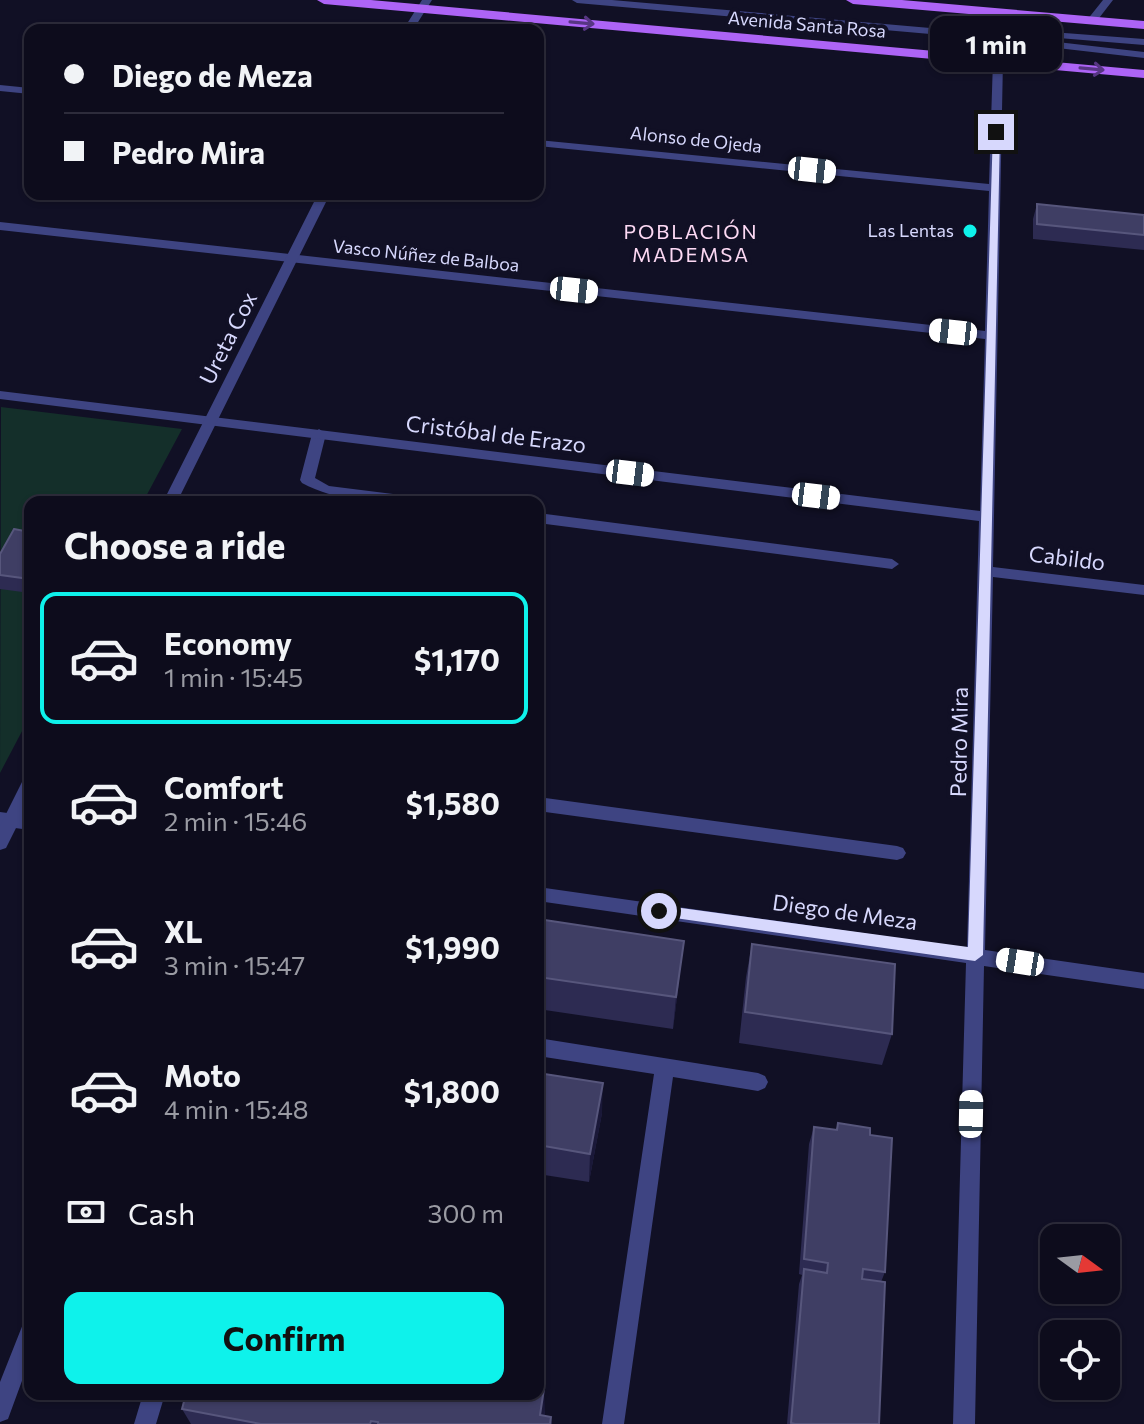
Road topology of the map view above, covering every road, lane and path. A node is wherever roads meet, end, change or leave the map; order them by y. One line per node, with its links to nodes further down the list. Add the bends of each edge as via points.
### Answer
1 (324, 0): 5 (main road, Avenida Santa Rosa)
2 (577, 0): 9 (street)
3 (853, 0): 6 (main road, Avenida Santa Rosa)
4 (1108, 0): 6 (street)
5 (424, 4): 7 (street); 12 (main road, Avenida Santa Rosa, one-way to 12)
6 (1092, 20): 8 (main road, Avenida Santa Rosa)
7 (412, 24)
8 (1144, 25)
9 (953, 33): 10 (street); 11 (street)
10 (1144, 42)
11 (1144, 55)
12 (998, 60): 13 (main road, Avenida Santa Rosa, one-way to 13); 17 (street, Pedro Mira)
13 (1144, 74)
14 (0, 88): 15 (street)
15 (24, 90)
16 (544, 144): 17 (street, Alonso de Ojeda)
17 (994, 188): 21 (street, Pedro Mira)
18 (321, 200): 20 (street, Ureta Cox)
19 (0, 226): 20 (street, Vasco Núñez de Balboa)
20 (292, 259): 21 (street, Vasco Núñez de Balboa); 23 (street, Ureta Cox)
21 (991, 336): 27 (street, Pedro Mira)
22 (0, 395): 23 (street, Cristóbal de Erazo)
23 (211, 421): 24 (street, Cristóbal de Erazo); 25 (street, Ureta Cox)
24 (319, 434): 26 (street, via 307,480 326,490); 27 (street, Cristóbal de Erazo)
25 (173, 496)
26 (372, 496)
27 (986, 517): 30 (street, Pedro Mira)
28 (544, 519): 29 (street)
29 (892, 564)
30 (985, 571): 31 (street, Cabildo); 38 (street, Pedro Mira)
31 (1144, 590)
32 (24, 792): 34 (street)
33 (544, 805): 36 (street)
34 (6, 819): 35 (street)
35 (0, 843)
36 (897, 853)
37 (544, 895): 38 (street, Diego de Meza)
38 (975, 955): 39 (street, Diego de Meza); 48 (street, Pedro Mira)
39 (1144, 981)
40 (544, 1048): 41 (street)
41 (665, 1067): 42 (street); 47 (street)
42 (758, 1082)
43 (24, 1347): 45 (street)
44 (152, 1400): 46 (street)
45 (0, 1411)
46 (145, 1424)
47 (613, 1424)
48 (964, 1424)

